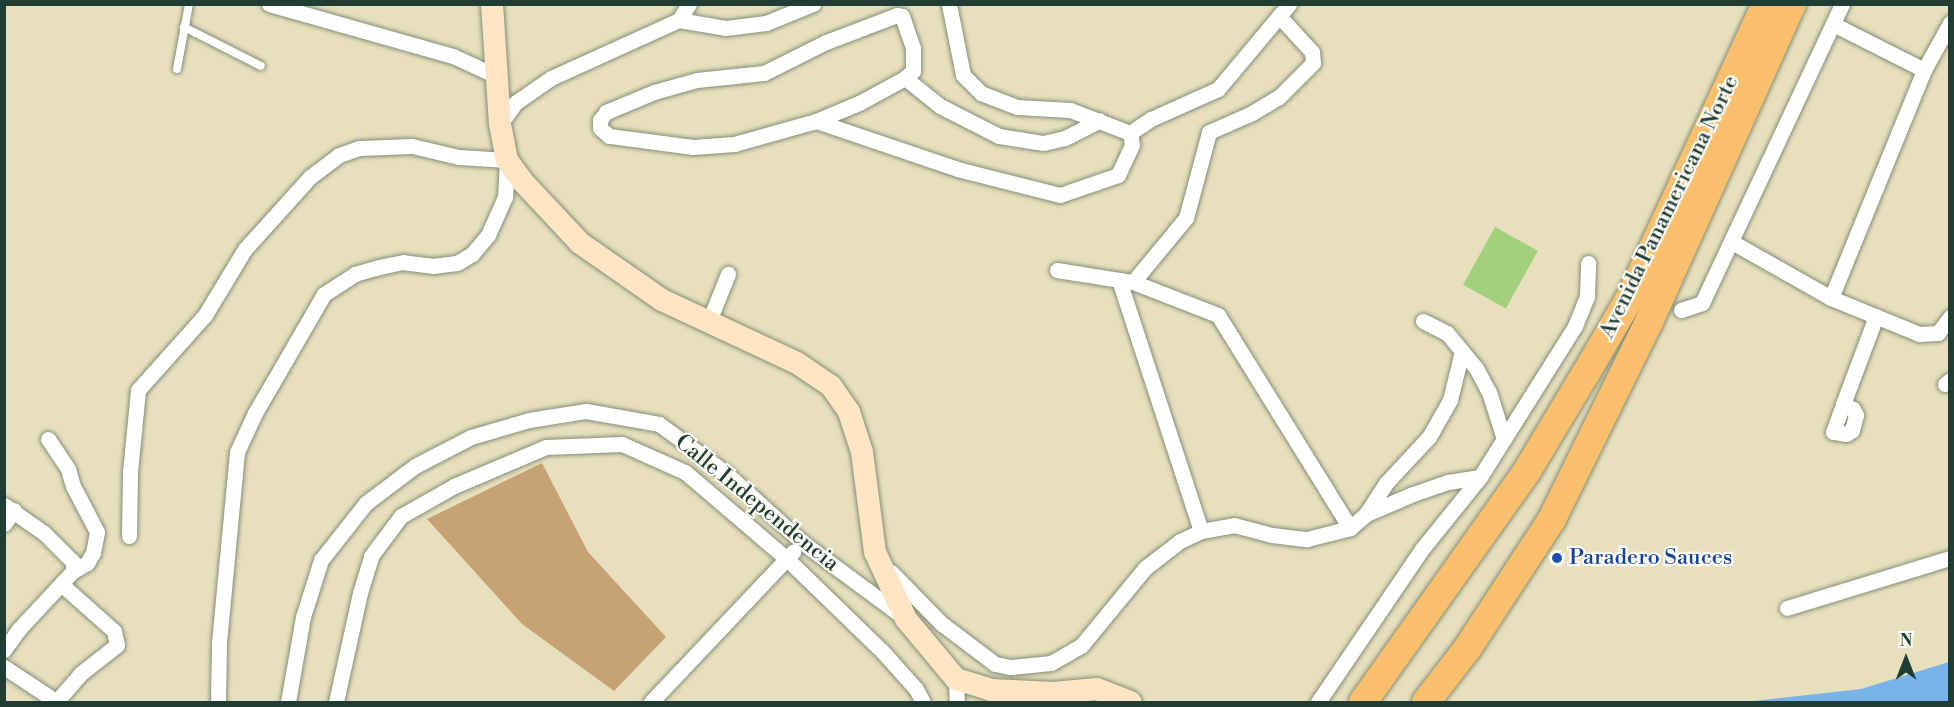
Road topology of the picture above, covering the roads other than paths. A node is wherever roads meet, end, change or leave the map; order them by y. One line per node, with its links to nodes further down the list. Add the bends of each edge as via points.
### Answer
1 (189, 4): 14 (lane)
2 (269, 4): 18 (street, via 453,56)
3 (492, 4): 18 (street)
4 (689, 4): 11 (street)
5 (813, 4): 11 (street, via 766,23 726,28)
6 (949, 4): 20 (street, via 963,75 981,93 1017,108 1070,110)
7 (1766, 4): 67 (highway, Avenida Panamericana Norte, via 1636,286 1597,354 1527,471)
8 (1792, 4): 68 (highway, Avenida Panamericana Norte, via 1649,322 1552,519 1467,649)
9 (1842, 4): 13 (street)
10 (1284, 10): 23 (street, via 1218,89 1151,119); 29 (street, via 1312,52 1312,63 1279,97 1209,132 1186,218)
11 (679, 20): 22 (street, via 551,78 515,103)
12 (1950, 23): 17 (street)
13 (1833, 24): 17 (street); 25 (street)
14 (184, 27): 15 (lane); 16 (lane)
15 (261, 66)
16 (177, 69)
17 (1924, 70): 30 (street)
18 (496, 76): 22 (street)
19 (905, 78): 20 (street, via 940,106 999,136 1043,143 1065,138); 21 (street); 21 (street, via 913,71 915,61 902,16 897,15 826,42 764,73 697,80 654,92 606,112 600,128 609,136 693,147 734,144)
20 (1100, 120): 23 (street)
21 (816, 121): 23 (street, via 961,171 1060,195 1118,175 1132,145)
22 (500, 124): 24 (street)
23 (1130, 133)
24 (507, 160): 34 (street, via 580,243 662,300); 46 (street, via 459,157 412,146 359,148 339,155 310,177 244,249 205,315 138,390); 59 (street, via 505,197 488,235 472,254 457,263 434,266 403,262 380,267 355,274 324,294 255,413 237,452 219,644)
25 (1732, 242): 30 (street); 31 (street, via 1702,303)
26 (1588, 263): 38 (street, via 1587,296 1575,326)
27 (1057, 270): 29 (street)
28 (728, 274): 34 (street)
29 (1126, 281): 44 (street, via 1218,315); 45 (street)
30 (1831, 298): 32 (street)
31 (1681, 310)
32 (1876, 316): 33 (street, via 1928,334 1938,333); 37 (street)
33 (1950, 317)
34 (710, 321): 48 (street, via 797,363 831,386 849,412 862,452)
35 (1423, 321): 36 (street, via 1447,333)
36 (1462, 351): 38 (street, via 1490,392); 42 (street, via 1450,400 1429,437 1387,482)
37 (1844, 404)
38 (1504, 439): 40 (street)
39 (48, 440): 51 (street, via 68,469 97,532 87,562)
40 (1480, 477): 42 (street, via 1448,482); 66 (street, via 1422,549)
41 (9, 508): 43 (street); 51 (street, via 44,533)
42 (1366, 514): 44 (street)
43 (4, 524)
44 (1350, 528): 45 (street, via 1307,539 1234,525)
45 (1202, 531): 48 (street, via 1180,541 1145,568 1081,646 1051,663 1011,668 983,657 942,624 901,584)
46 (129, 536)
47 (803, 543): 50 (street); 54 (street, Calle Independencia); 60 (street, Calle Independencia, via 726,473 659,424 586,411 529,420 471,437 415,466 366,503 321,560 303,617)
48 (876, 552): 54 (street)
49 (1950, 558): 53 (street)
50 (787, 559): 61 (street, via 685,472 622,444 546,447 454,486 401,516 371,556); 62 (street); 63 (street, via 882,651)
51 (73, 567): 52 (street)
52 (61, 584): 55 (street); 58 (street, via 114,631 117,645 80,674)
53 (1787, 608)
54 (906, 619): 57 (street, Calle Independencia)
55 (4, 650)
56 (4, 667): 58 (street)
57 (956, 680): 64 (street); 65 (street, via 991,690 1053,693 1097,689)
58 (57, 702)
59 (218, 702)
60 (288, 702)
61 (336, 702)
62 (651, 702)
63 (923, 702)
64 (957, 702)
65 (1131, 702)
66 (1318, 702)
67 (1363, 702)
68 (1426, 702)

